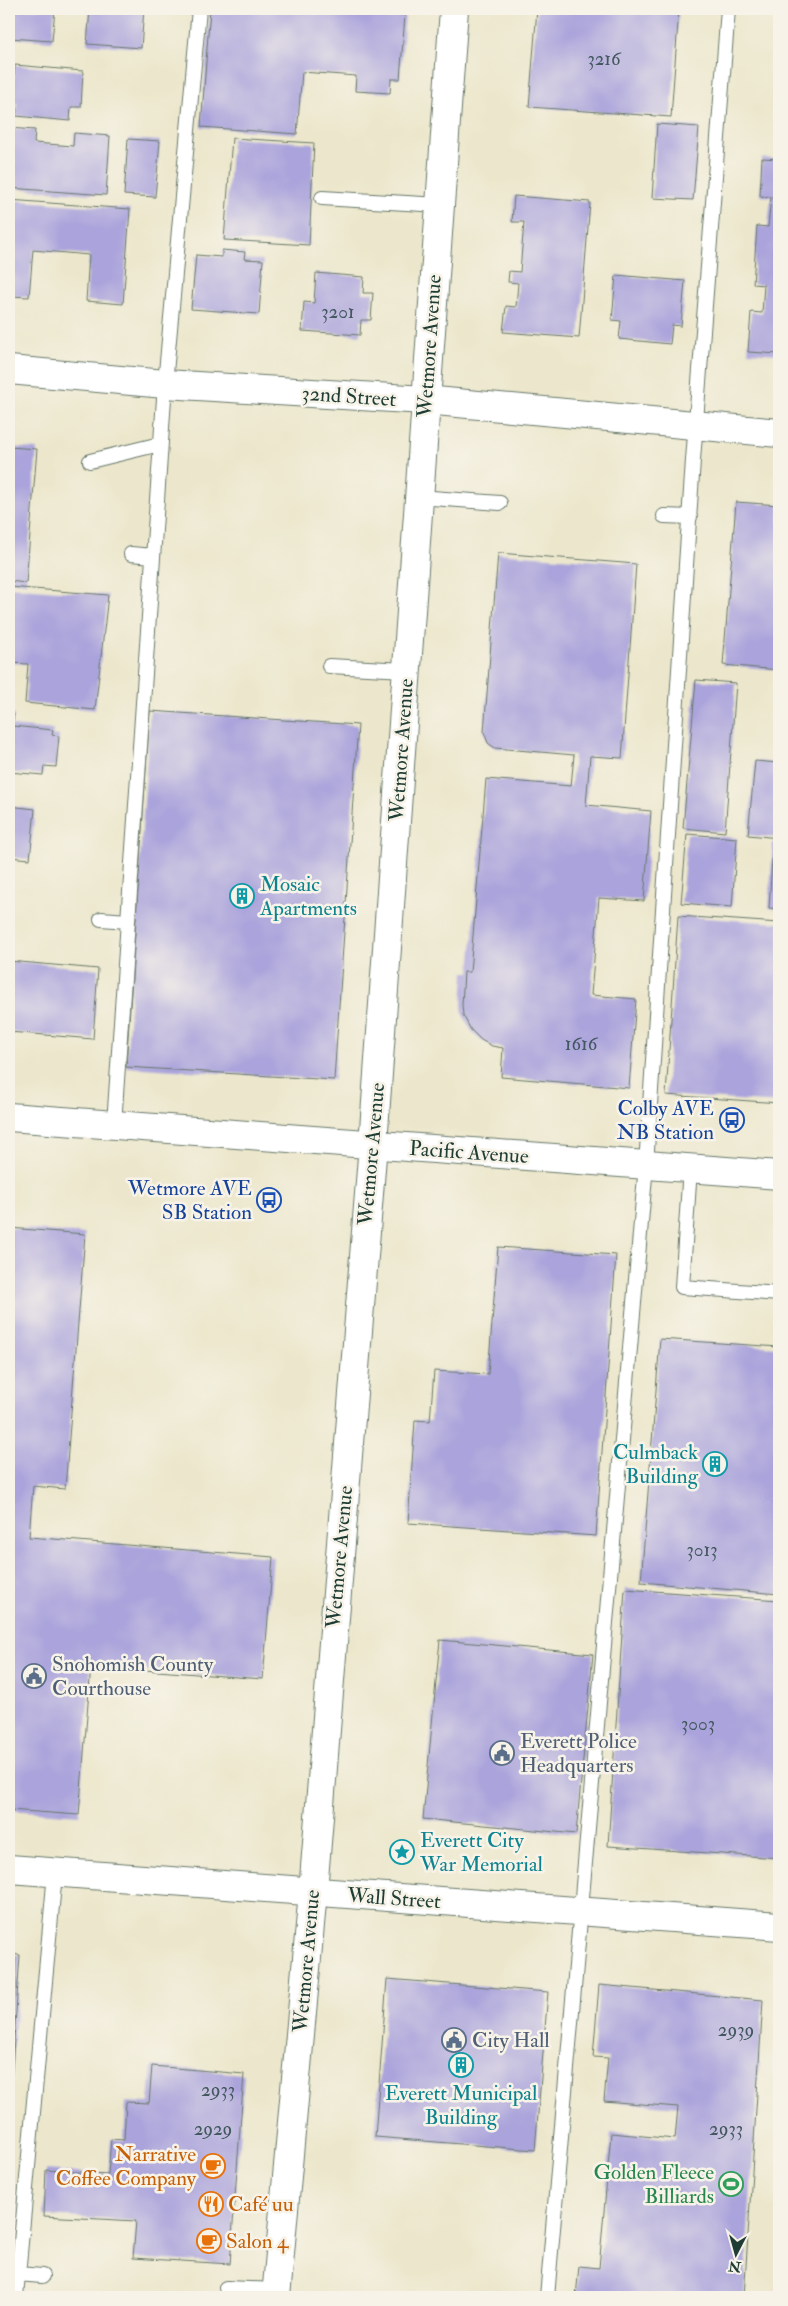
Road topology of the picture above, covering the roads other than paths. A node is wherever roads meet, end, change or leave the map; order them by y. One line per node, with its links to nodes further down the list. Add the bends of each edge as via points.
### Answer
1 (199, 9): 7 (lane)
2 (454, 9): 5 (street, Wetmore Avenue)
3 (728, 9): 9 (lane)
4 (322, 198): 5 (lane)
5 (440, 205): 8 (street, Wetmore Avenue)
6 (9, 370): 7 (street, 32nd Street)
7 (165, 384): 8 (street, 32nd Street); 11 (lane)
8 (425, 400): 9 (street, 32nd Street); 13 (street, Wetmore Avenue)
9 (696, 426): 10 (street, 32nd Street); 16 (lane)
10 (779, 433)
11 (160, 444): 12 (lane); 18 (lane)
12 (90, 460)
13 (418, 497): 14 (lane); 20 (street, Wetmore Avenue)
14 (500, 503)
15 (664, 516): 16 (lane)
16 (690, 517): 26 (lane)
17 (131, 554): 18 (lane)
18 (153, 556): 22 (lane)
19 (329, 666): 20 (lane)
20 (406, 670): 25 (street, Wetmore Avenue)
21 (101, 919): 22 (lane)
22 (128, 921): 24 (lane)
23 (9, 1117): 24 (street, Pacific Avenue)
24 (114, 1124): 25 (street, Pacific Avenue)
25 (372, 1144): 26 (street, Pacific Avenue); 32 (street, Wetmore Avenue)
26 (646, 1165): 27 (street, Pacific Avenue); 33 (lane)
27 (690, 1168): 28 (street, Pacific Avenue); 29 (lane, via 682,1287)
28 (779, 1175)
29 (779, 1294)
30 (9, 1869): 31 (street, Wall Street)
31 (55, 1873): 32 (street, Wall Street); 35 (lane)
32 (313, 1892): 33 (street, Wall Street); 38 (street, Wetmore Avenue)
33 (580, 1912): 34 (street, Wall Street); 40 (lane)
34 (779, 1926)
35 (18, 2274): 36 (lane); 39 (lane)
36 (42, 2276)
37 (226, 2288): 38 (lane)
38 (276, 2294)
39 (16, 2297)
40 (546, 2297)

